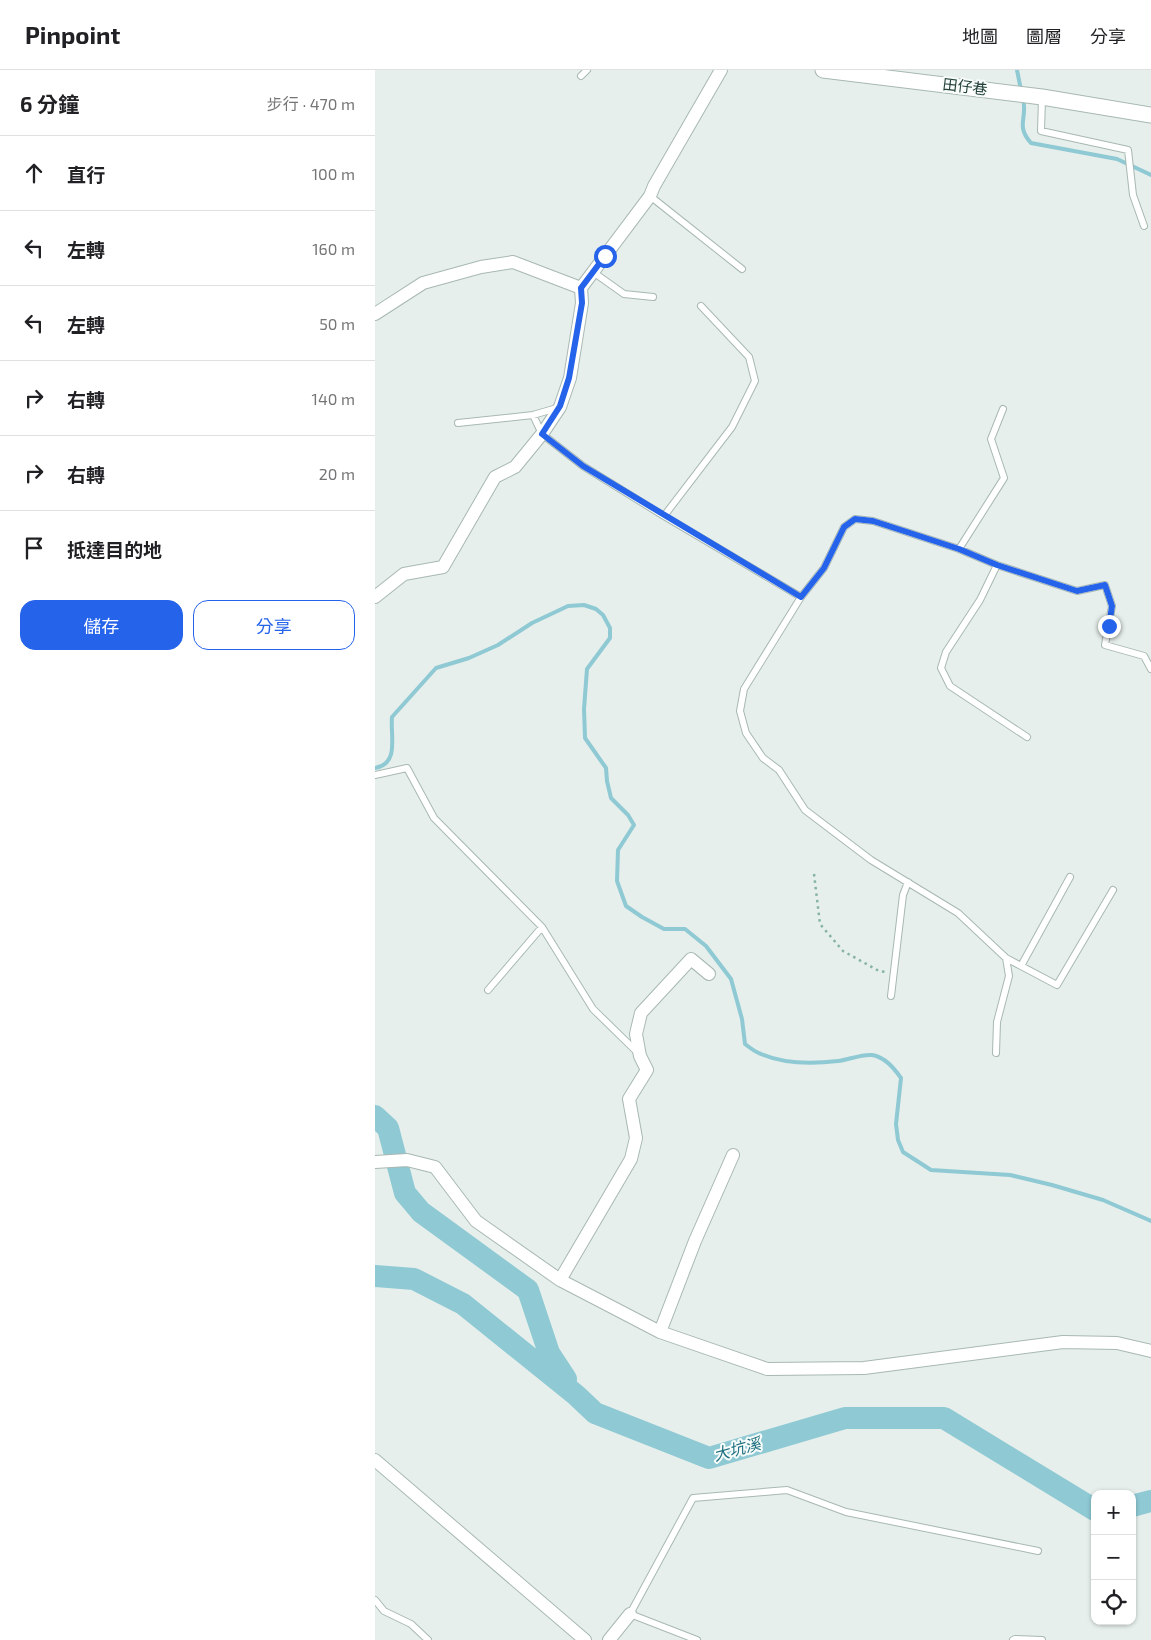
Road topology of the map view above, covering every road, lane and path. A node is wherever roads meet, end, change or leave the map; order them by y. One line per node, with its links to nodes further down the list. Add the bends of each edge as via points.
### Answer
1 (587, 70): 4 (lane)
2 (721, 70): 7 (street)
3 (823, 70): 5 (street, 田仔巷)
4 (581, 76)
5 (1038, 96): 6 (street); 8 (lane, via 1041,130 1128,150 1133,194)
6 (1151, 115)
7 (650, 196): 9 (lane); 10 (street)
8 (1144, 226)
9 (743, 269)
10 (593, 272): 11 (street); 12 (lane, via 624,294)
11 (581, 288): 14 (street, via 513,262 423,283); 15 (street, via 582,303 571,369)
12 (653, 297)
13 (701, 306): 20 (lane, via 749,357 755,380 732,427)
14 (375, 314)
15 (560, 406): 17 (lane); 19 (street)
16 (1003, 409): 21 (lane, via 991,439 1004,478)
17 (533, 415): 18 (lane); 19 (lane)
18 (458, 423)
19 (542, 434): 20 (lane, via 583,466); 23 (street, via 515,467 495,477 443,567 404,574)
20 (664, 516): 24 (lane)
21 (959, 549): 22 (lane); 24 (lane, via 873,521 855,519 844,527 824,568)
22 (997, 565): 25 (lane, via 1077,591 1105,585 1112,606 1105,646 1144,656); 26 (lane, via 980,600 946,652 941,668 950,686)
23 (375, 597)
24 (801, 597): 30 (lane, via 744,689 740,711 746,733 763,758 779,770 805,810 871,860)
25 (1151, 669)
26 (1027, 737)
27 (375, 775): 32 (lane, via 407,768 433,818)
28 (814, 874): 36 (path, via 820,924 843,951 879,972)
29 (1070, 877): 34 (lane)
30 (908, 882): 33 (lane, via 958,913); 36 (lane, via 903,895)
31 (1113, 890): 34 (lane, via 1057,985)
32 (542, 927): 37 (lane); 40 (lane, via 593,1009)
33 (1005, 958): 34 (lane); 39 (lane, via 1009,976 997,1022)
34 (1021, 966)
35 (709, 974): 40 (street, via 691,959 641,1013 635,1034)
36 (894, 974): 38 (lane)
37 (488, 990)
38 (891, 996)
39 (996, 1052)
40 (640, 1056): 43 (street, via 647,1070 629,1099 636,1138 631,1159)
41 (733, 1155): 44 (street)
42 (378, 1162): 43 (street, via 407,1160 435,1167 476,1221)
43 (560, 1280): 44 (street)
44 (660, 1332): 45 (street, via 767,1369 864,1368 1063,1342 1117,1343)
45 (1151, 1350)
46 (375, 1460): 51 (street)
47 (1038, 1551): 49 (lane, via 846,1512 787,1490 693,1498)
48 (375, 1600): 50 (lane, via 384,1611 411,1624)
49 (630, 1614): 52 (street); 53 (lane)
50 (428, 1640)
51 (585, 1640)
52 (609, 1640)
53 (697, 1640)
54 (1013, 1640): 55 (lane)
55 (1042, 1640)

